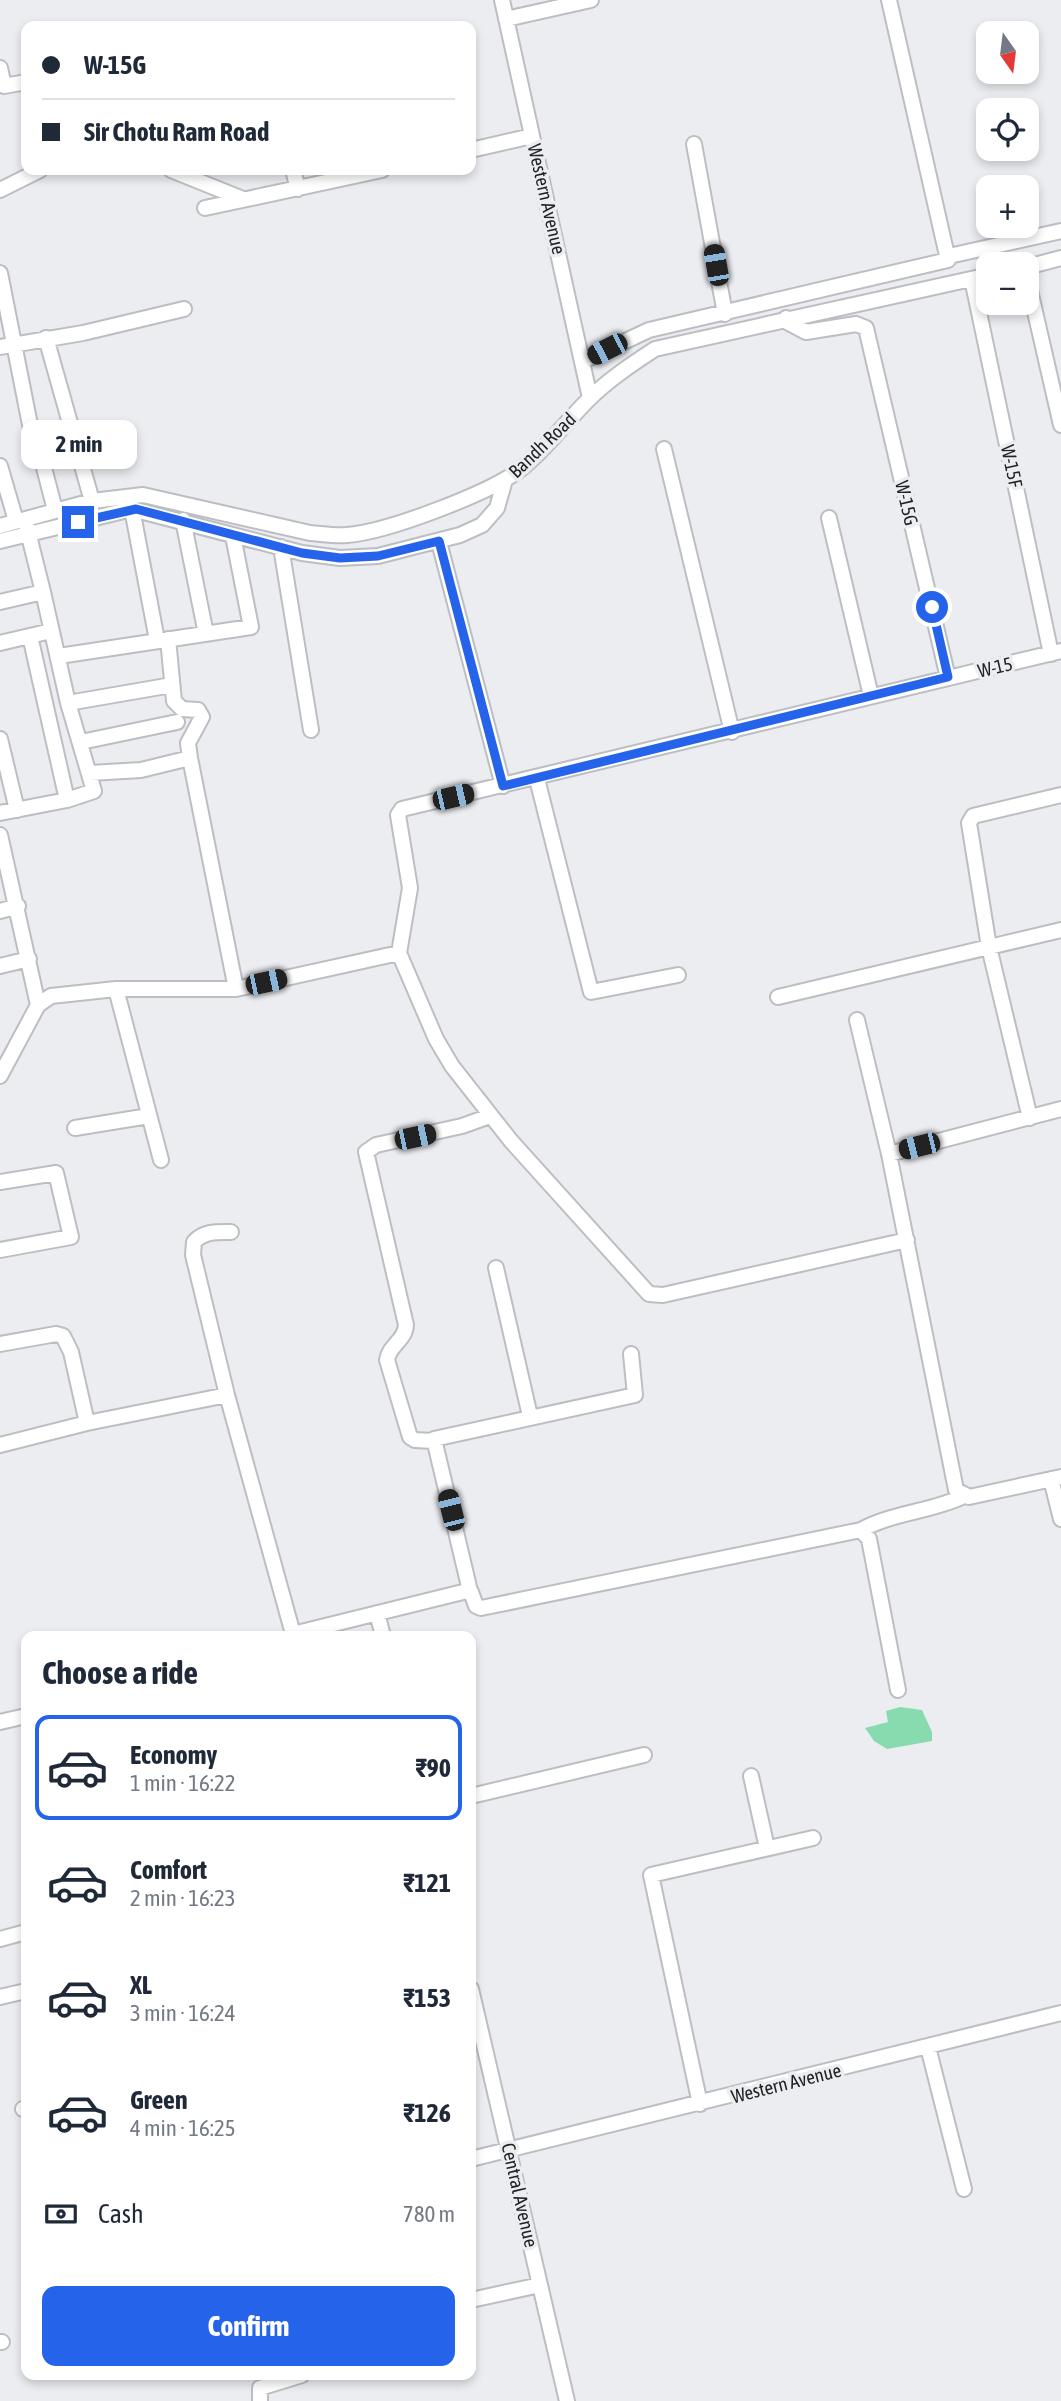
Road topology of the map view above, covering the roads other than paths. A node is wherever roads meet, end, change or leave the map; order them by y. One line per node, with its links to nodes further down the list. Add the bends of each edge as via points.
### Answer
1 (502, 0): 4 (street, Western Avenue)
2 (591, 0): 4 (street)
3 (889, 0): 19 (street)
4 (506, 19): 7 (street, Western Avenue)
5 (0, 68): 6 (street, via 4,86)
6 (21, 83)
7 (533, 136): 9 (street); 32 (street, Western Avenue)
8 (694, 145): 27 (street)
9 (476, 149)
10 (30, 175): 15 (street)
11 (183, 175): 16 (street)
12 (294, 175): 14 (street)
13 (359, 175): 14 (street)
14 (298, 188): 16 (street)
15 (0, 190)
16 (244, 200): 17 (street)
17 (205, 208)
18 (1061, 231): 19 (street)
19 (949, 256): 25 (street, via 942,263)
20 (1061, 258): 21 (street)
21 (1039, 264)
22 (0, 273): 31 (street)
23 (976, 278): 24 (street, Bandh Road)
24 (972, 279): 29 (street, Bandh Road); 56 (street, W-15F)
25 (782, 301): 27 (street); 29 (street)
26 (184, 309): 30 (street)
27 (725, 314): 32 (street, via 649,330)
28 (1036, 315): 34 (street)
29 (787, 322): 33 (street, Bandh Road, via 662,346 629,365); 58 (street, W-15G, via 806,332 856,324 866,328)
30 (46, 338): 31 (street); 38 (street)
31 (7, 345): 40 (street)
32 (583, 361): 33 (street, Western Avenue)
33 (590, 398): 37 (street, Bandh Road, via 532,460)
34 (1061, 425)
35 (664, 449): 64 (street)
36 (0, 466): 43 (street)
37 (505, 480): 38 (street, Bandh Road, via 429,512 349,535 310,533 157,497 131,495); 47 (street, via 491,518 473,530)
38 (92, 501): 40 (street, Bandh Road)
39 (132, 509): 42 (street); 43 (street); 54 (street)
40 (55, 510): 43 (street, Bandh Road)
41 (829, 518): 60 (street)
42 (183, 520): 45 (street); 52 (street)
43 (23, 525): 44 (street, Bandh Road); 46 (street); 49 (street)
44 (0, 526)
45 (233, 536): 48 (street); 52 (street, via 252,626)
46 (0, 541)
47 (439, 541): 48 (street, via 364,558); 70 (street)
48 (281, 547): 63 (street)
49 (43, 592): 50 (street); 51 (street)
50 (0, 602)
51 (51, 631): 53 (street); 57 (street)
52 (206, 634): 54 (street)
53 (30, 636): 55 (street); 72 (street)
54 (163, 639): 57 (street); 59 (street)
55 (0, 643)
56 (1056, 653): 58 (street, W-15)
57 (59, 656): 61 (street)
58 (948, 677): 60 (street, W-15)
59 (172, 685): 61 (street); 67 (street, via 176,704 198,710 202,717 188,743)
60 (871, 696): 64 (street, W-15)
61 (68, 703): 66 (street)
62 (177, 722): 66 (street)
63 (311, 730)
64 (732, 732): 69 (street, W-15)
65 (0, 739): 73 (street)
66 (81, 742): 68 (street)
67 (190, 758): 68 (street, via 141,770); 85 (street)
68 (90, 773): 72 (street, via 94,791)
69 (537, 779): 70 (street, W-15); 83 (street, via 591,992)
70 (503, 786): 80 (street, W-15, via 398,812 410,888)
71 (1061, 795): 79 (street, via 969,820)
72 (67, 800): 73 (street)
73 (17, 810): 74 (street)
74 (0, 813)
75 (0, 835): 76 (street)
76 (18, 906): 77 (street); 81 (street)
77 (0, 912)
78 (1061, 930): 79 (street)
79 (989, 947): 86 (street); 93 (street)
80 (399, 953): 85 (street); 92 (street, via 444,1054)
81 (29, 959): 82 (street); 87 (street)
82 (0, 966)
83 (678, 975)
84 (116, 989): 85 (street); 87 (street, via 63,994); 91 (street)
85 (236, 989)
86 (778, 997)
87 (38, 1004): 89 (street)
88 (857, 1020): 95 (street)
89 (0, 1076)
90 (1061, 1109): 93 (street)
91 (149, 1116): 94 (street); 96 (street)
92 (491, 1116): 99 (street, via 649,1294); 107 (street, via 376,1145 366,1152 406,1325 387,1360 410,1437)
93 (1030, 1118): 95 (street)
94 (75, 1128)
95 (889, 1154): 99 (street)
96 (161, 1160)
97 (0, 1182): 100 (street, via 57,1173 71,1237)
98 (231, 1232): 104 (street, via 205,1234 193,1247)
99 (907, 1241): 110 (street, via 956,1490)
100 (0, 1250)
101 (496, 1268): 105 (street)
102 (0, 1344): 106 (street, via 63,1336)
103 (631, 1354): 105 (street, via 636,1394)
104 (227, 1395): 106 (street); 115 (street)
105 (530, 1416): 107 (street)
106 (87, 1423): 108 (street)
107 (433, 1441): 113 (street)
108 (0, 1445)
109 (1056, 1478): 110 (street); 111 (street)
110 (964, 1496): 112 (street, via 881,1519)
111 (1061, 1519)
112 (861, 1530): 113 (street, via 481,1608); 118 (street, via 869,1539)
113 (470, 1591): 114 (street)
114 (377, 1613): 116 (street); 117 (street)
115 (290, 1631)
116 (308, 1631)
117 (382, 1631)
118 (898, 1690)
119 (21, 1717): 120 (street)
120 (0, 1722)
121 (644, 1755): 123 (street)
122 (751, 1776): 125 (street)
123 (476, 1795)
124 (813, 1838): 125 (street)
125 (767, 1848): 133 (street, via 651,1875)
126 (21, 1933): 127 (street)
127 (0, 1939)
128 (21, 1992): 129 (street)
129 (0, 1997)
130 (476, 2010): 134 (street, Central Avenue)
131 (1061, 2013): 132 (street, Western Avenue)
132 (928, 2047): 133 (street, Western Avenue); 136 (street)
133 (700, 2104): 134 (street, Western Avenue)
134 (510, 2151): 135 (street, Western Avenue); 137 (street, Central Avenue)
135 (476, 2159)
136 (964, 2189)
137 (540, 2285): 138 (street); 141 (street, Central Avenue)
138 (476, 2299)
139 (286, 2380): 140 (street, via 260,2388)
140 (260, 2401)
141 (567, 2401)

